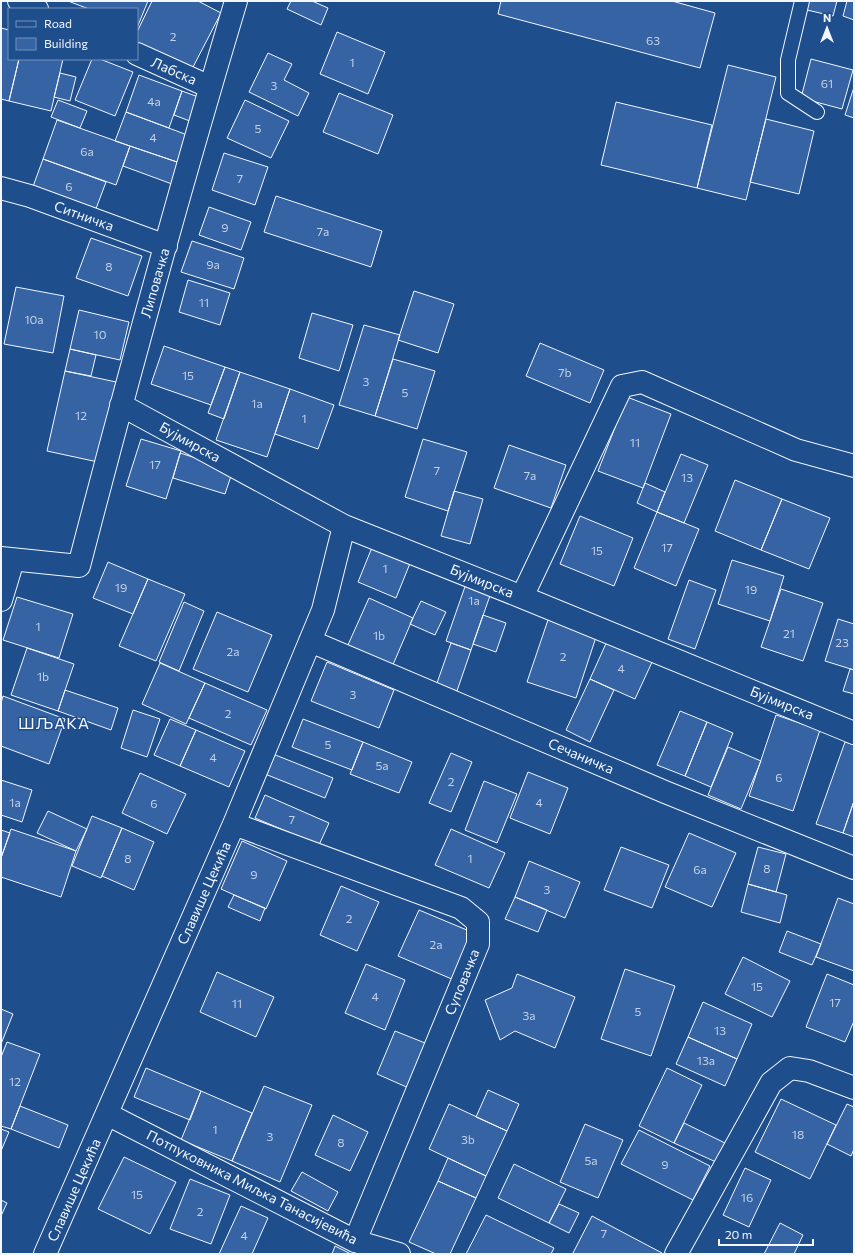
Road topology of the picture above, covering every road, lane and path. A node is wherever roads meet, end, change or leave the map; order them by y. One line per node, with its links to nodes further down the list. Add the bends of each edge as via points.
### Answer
1 (19, 1): 4 (street)
2 (236, 1): 6 (street, Липовачка)
3 (802, 1): 7 (lane, via 788,60 788,92)
4 (35, 8)
5 (138, 54): 6 (street, Лабска)
6 (210, 87): 9 (street, Липовачка)
7 (817, 112)
8 (1, 188): 9 (street, Ситничка, via 30,196)
9 (166, 246): 10 (street, Липовачка)
10 (121, 405): 12 (street, Бујмирска); 13 (street, Липовачка, via 79,566)
11 (854, 466): 14 (street, via 796,450 642,382 622,386)
12 (344, 526): 14 (street, Бујмирска); 16 (street, Славише Цекића, via 323,610)
13 (7, 559): 15 (street)
14 (522, 597): 17 (street, Бујмирска)
15 (1, 600)
16 (310, 641): 18 (street, Славише Цекића); 19 (street, Сечаничка, via 658,789)
17 (854, 732)
18 (234, 824): 21 (street, Славише Цекића); 22 (street, Суповачка, via 460,908 478,922 478,944)
19 (854, 868)
20 (854, 1088): 25 (street, via 809,1070 790,1068 771,1082)
21 (107, 1114): 22 (street, Потпуковника Миљка Танасијевића); 23 (street, Славише Цекића)
22 (355, 1241): 24 (street, Потпуковника Миљка Танасијевића)
23 (45, 1254)
24 (399, 1254)
25 (676, 1254)

